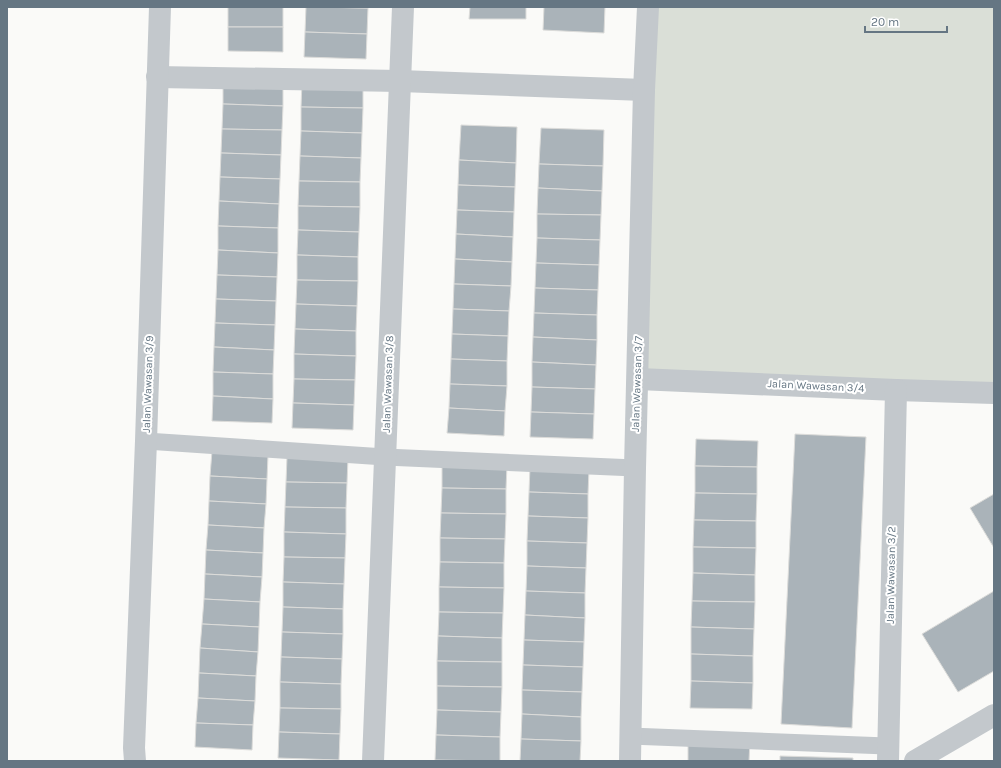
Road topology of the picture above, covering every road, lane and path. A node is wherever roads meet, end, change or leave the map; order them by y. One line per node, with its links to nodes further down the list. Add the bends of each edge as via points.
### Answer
1 (160, 7): 4 (street, Jalan Wawasan 3/9)
2 (403, 7): 5 (street, Jalan Wawasan 3/8)
3 (648, 7): 6 (street, Jalan Wawasan 3/7)
4 (157, 77): 5 (street); 10 (street, Jalan Wawasan 3/9)
5 (400, 81): 6 (street); 11 (street, Jalan Wawasan 3/8)
6 (644, 90): 7 (street, Jalan Wawasan 3/7)
7 (638, 379): 8 (street, Jalan Wawasan 3/4); 12 (street, Jalan Wawasan 3/7)
8 (896, 390): 9 (street, Jalan Wawasan 3/4); 15 (street, Jalan Wawasan 3/2)
9 (994, 392)
10 (146, 441): 11 (lane); 16 (street, Jalan Wawasan 3/9)
11 (385, 457): 12 (lane); 17 (street, Jalan Wawasan 3/8)
12 (635, 468): 14 (street, Jalan Wawasan 3/7)
13 (994, 716): 19 (street)
14 (630, 736): 15 (lane); 18 (street, Jalan Wawasan 3/7)
15 (887, 754)
16 (135, 761)
17 (373, 761)
18 (630, 761)
19 (914, 761)

